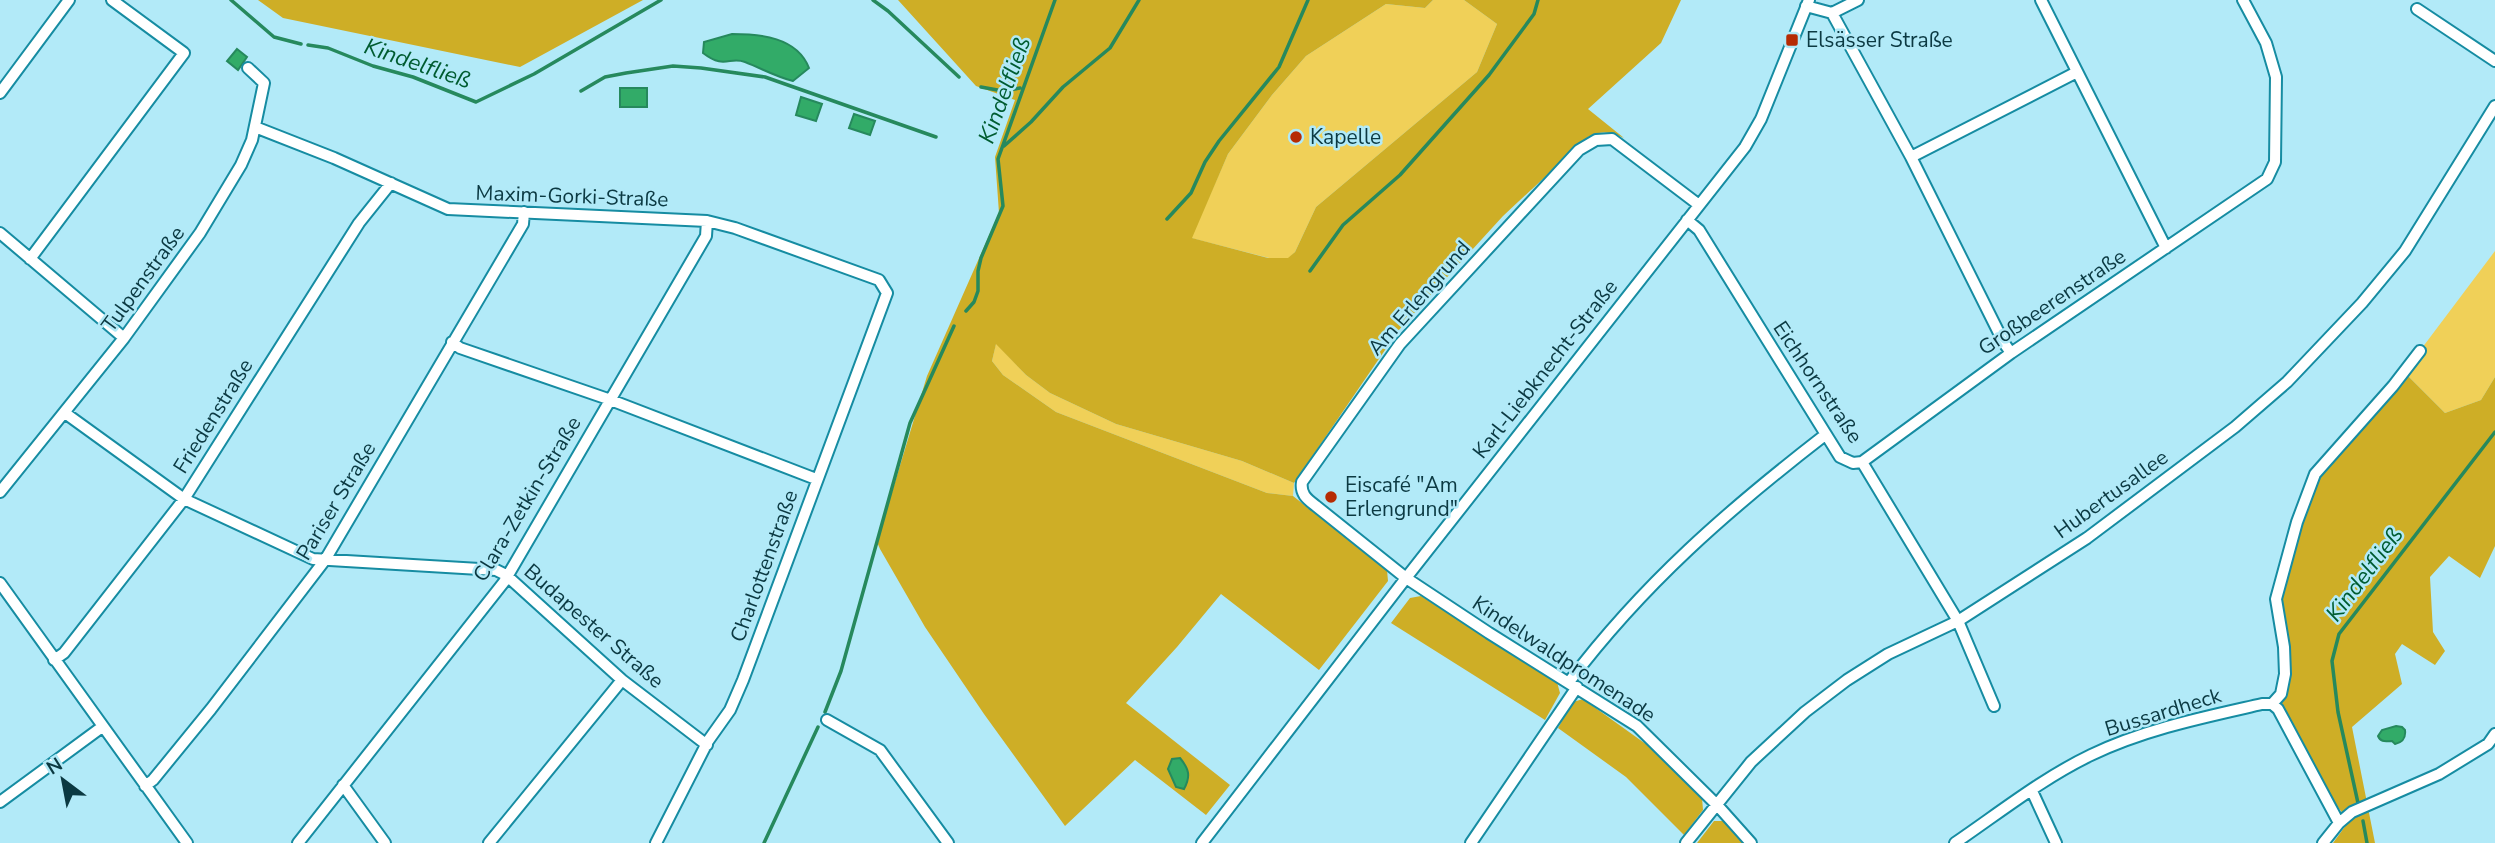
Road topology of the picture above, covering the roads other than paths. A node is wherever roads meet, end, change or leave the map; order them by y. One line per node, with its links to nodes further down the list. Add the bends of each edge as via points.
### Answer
1 (69, 0): 12 (street)
2 (112, 0): 23 (street, via 184,53)
3 (1858, 0): 8 (street)
4 (2041, 0): 11 (street)
5 (2243, 0): 22 (street, Großbeerenstraße, via 2266,43 2276,77 2275,162 2267,179)
6 (1808, 3): 8 (street); 17 (street, Karl-Liebknecht-Straße, via 1754,134)
7 (2417, 9): 9 (street)
8 (1832, 13): 15 (street)
9 (2495, 61)
10 (248, 68): 14 (street, Tulpenstraße, via 264,83)
11 (2077, 72): 15 (street); 22 (street)
12 (0, 93)
13 (2495, 106): 40 (street, Hubertusallee, via 2405,251 2287,382 2235,427 2087,538)
14 (255, 127): 16 (street, Maxim-Gorki-Straße); 25 (street, Tulpenstraße, via 241,165 200,233)
15 (1912, 157): 28 (street)
16 (391, 183): 18 (street, Maxim-Gorki-Straße, via 448,209); 35 (street, Friedenstraße, via 359,223)
17 (1699, 205): 19 (street, Karl-Liebknecht-Straße); 38 (street, Am Erlengrund, via 1612,139 1596,140 1579,150 1400,344 1301,488 1315,506)
18 (524, 212): 20 (street, Maxim-Gorki-Straße); 26 (street, Pariser Straße, via 523,224)
19 (1687, 220): 31 (street, Eichhornstraße, via 1699,230); 38 (street, Karl-Liebknecht-Straße)
20 (707, 221): 24 (street, Maxim-Gorki-Straße, via 879,280); 29 (street, Clara-Zetkin-Straße, via 706,236)
21 (0, 233): 23 (street)
22 (2166, 248): 28 (street, Großbeerenstraße)
23 (30, 259): 25 (street)
24 (887, 293): 33 (street, Charlottenstraße)
25 (124, 338): 30 (street, Tulpenstraße)
26 (452, 342): 29 (street); 36 (street, Pariser Straße)
27 (2420, 351): 44 (street, via 2315,474 2276,599 2285,674 2281,694)
28 (2011, 353): 32 (street, Großbeerenstraße)
29 (608, 400): 33 (street); 37 (street, Clara-Zetkin-Straße)
30 (65, 413): 34 (street, Tulpenstraße); 35 (street, Budapester Straße)
31 (1825, 435): 32 (street, Eichhornstraße, via 1840,457); 43 (street, via 1753,491 1670,566 1601,639)
32 (1863, 462): 40 (street, Eichhornstraße)
33 (816, 479): 50 (street, Charlottenstraße, via 743,680 730,710)
34 (0, 492)
35 (184, 499): 36 (street, Budapester Straße, via 313,559); 41 (street, Friedenstraße)
36 (325, 560): 37 (street, Budapester Straße, via 496,569); 53 (street, Pariser Straße, via 211,709)
37 (506, 575): 42 (street, Budapester Straße); 52 (street, Clara-Zetkin-Straße)
38 (1406, 578): 43 (street, Kindelwaldpromenade); 64 (street, Karl-Liebknecht-Straße)
39 (0, 583): 41 (street)
40 (1958, 621): 45 (street, Eichhornstraße); 56 (street, Hubertusallee, via 1846,680 1751,762)
41 (54, 660): 47 (street)
42 (622, 680): 50 (street, Budapester Straße); 61 (street)
43 (1573, 685): 56 (street, Kindelwaldpromenade, via 1637,726); 65 (street)
44 (2272, 704): 54 (street, Bussardheck, via 2187,721 2123,741 2090,755); 57 (street)
45 (1994, 706)
46 (827, 720): 63 (street, via 880,750)
47 (103, 727): 53 (street); 55 (street)
48 (2495, 734): 49 (street)
49 (2488, 744): 51 (street); 57 (street, via 2439,774 2352,812)
50 (706, 745): 62 (street, Charlottenstraße)
51 (2495, 755)
52 (343, 785): 59 (street, Clara-Zetkin-Straße); 60 (street)
53 (145, 786): 58 (street)
54 (2032, 791): 68 (street, Bussardheck); 69 (street)
55 (0, 802)
56 (1718, 806): 66 (street, Hubertusallee); 67 (street, Kindelwaldpromenade)
57 (2339, 823): 70 (street)
58 (187, 843)
59 (298, 843)
60 (384, 843)
61 (489, 843)
62 (656, 843)
63 (948, 843)
64 (1202, 843)
65 (1471, 843)
66 (1686, 843)
67 (1751, 843)
68 (1955, 843)
69 (2056, 843)
70 (2323, 843)

